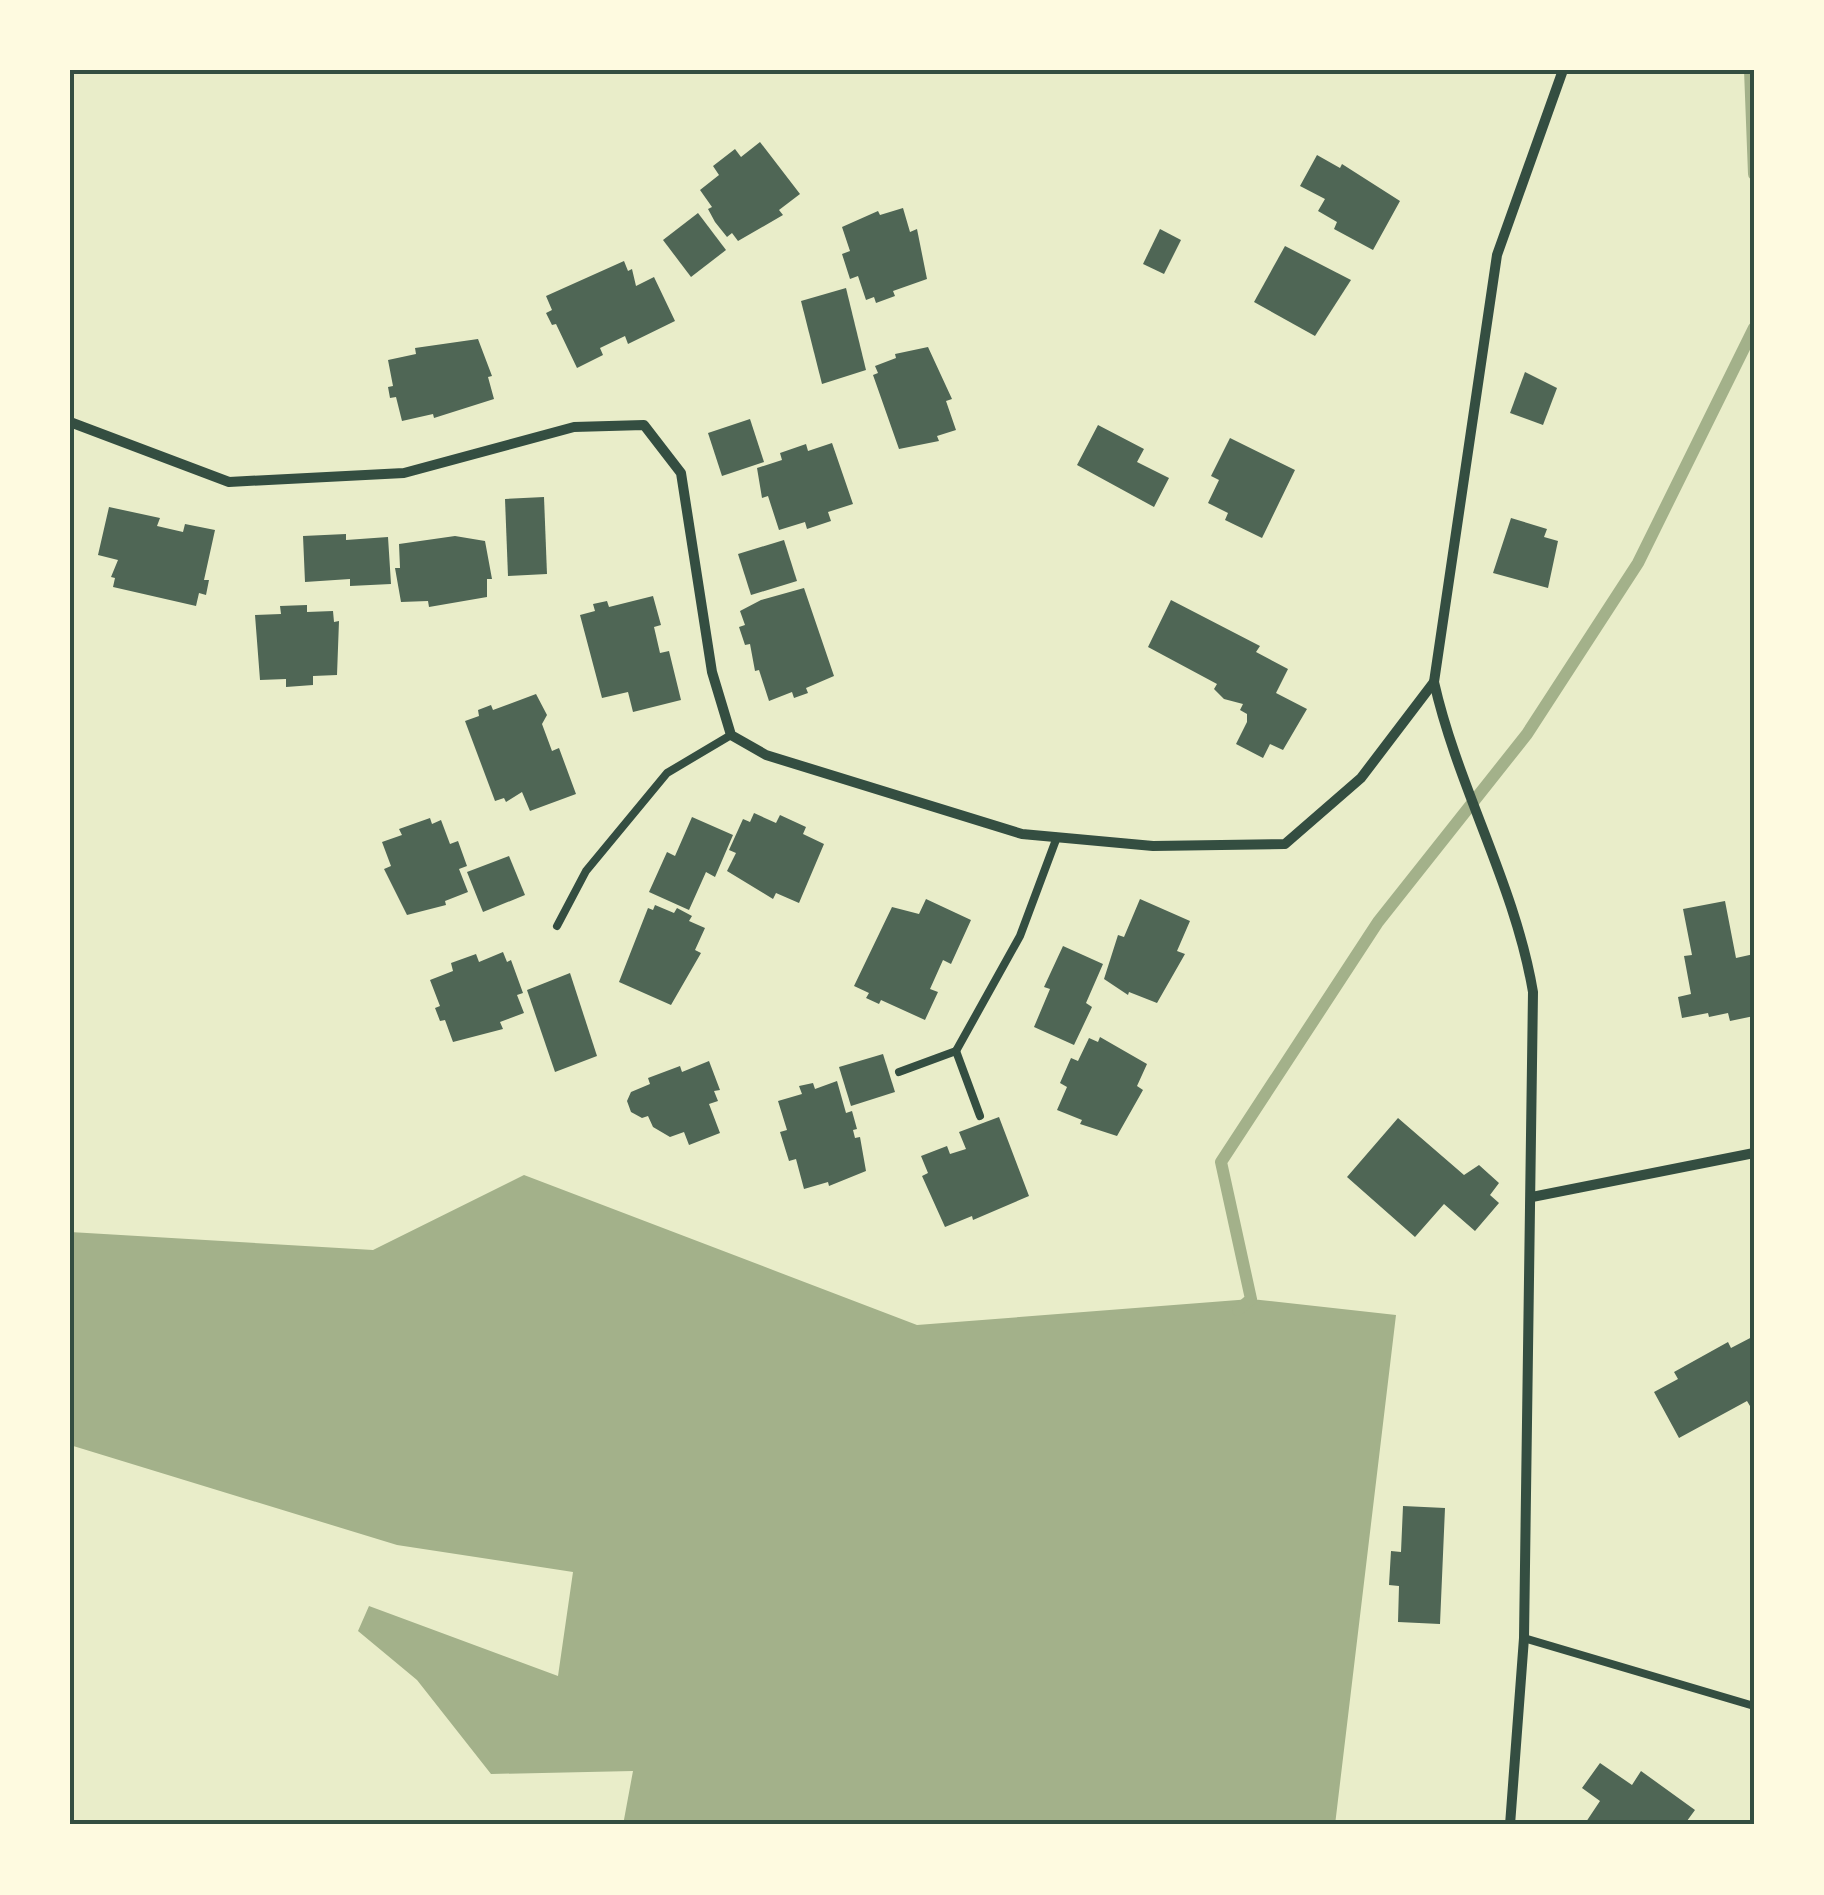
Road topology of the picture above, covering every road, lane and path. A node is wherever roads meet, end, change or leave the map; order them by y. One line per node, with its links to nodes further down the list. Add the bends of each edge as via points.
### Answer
1 (1563, 70): 3 (street, via 1497,255)
2 (70, 422): 4 (street, via 229,482 404,473 574,427 644,425 681,473 712,672)
3 (1434, 682): 5 (street, via 1360,778 1285,844 1154,846); 11 (street, via 1533,992)
4 (731, 735): 5 (street, via 784,760 1022,834); 6 (lane, via 668,773 586,871)
5 (1057, 837): 7 (lane, via 1020,936)
6 (557, 926)
7 (956, 1051): 8 (lane); 9 (lane)
8 (898, 1072)
9 (980, 1116)
10 (1754, 1153): 11 (street)
11 (1532, 1197): 12 (street)
12 (1524, 1638): 13 (lane); 14 (street)
13 (1754, 1706)
14 (1510, 1825)

